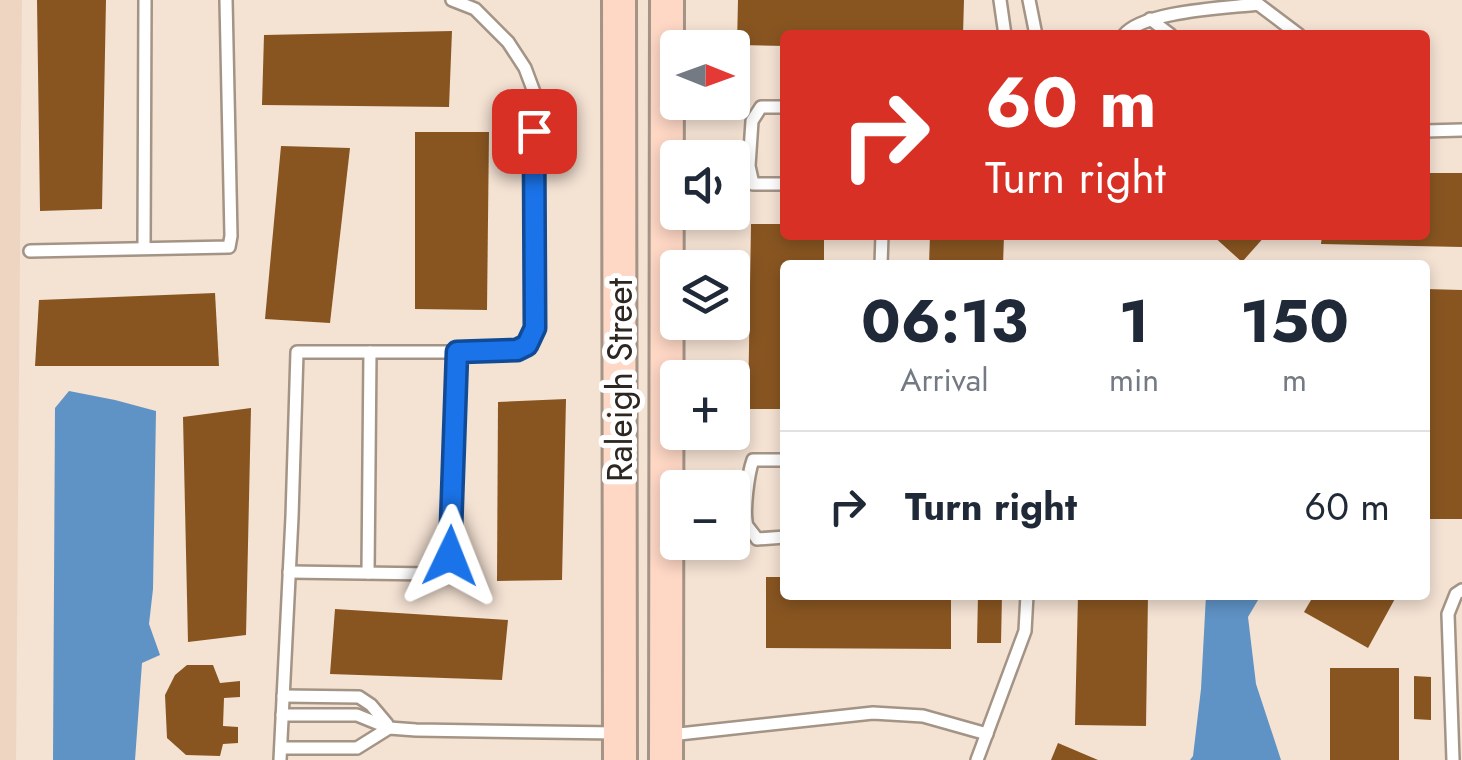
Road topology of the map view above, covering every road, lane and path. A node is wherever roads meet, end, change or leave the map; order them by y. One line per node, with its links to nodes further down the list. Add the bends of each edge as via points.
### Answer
1 (145, 0): 18 (lane)
2 (226, 0): 18 (lane, via 228,246)
3 (452, 0): 21 (lane, via 475,9 508,42 534,92 535,328 517,350)
4 (619, 0): 32 (street, Raleigh Street)
5 (667, 0): 33 (street, Raleigh Street)
6 (1000, 0): 9 (lane)
7 (1029, 0): 10 (lane)
8 (1150, 20): 11 (lane); 12 (lane); 13 (lane, via 1258,4)
9 (1004, 30)
10 (1035, 30)
11 (1128, 30)
12 (1164, 30)
13 (1293, 30)
14 (780, 107): 17 (lane, via 760,107 752,121 748,166 753,184)
15 (1462, 130): 16 (lane)
16 (1430, 131)
17 (780, 184)
18 (144, 248): 19 (lane)
19 (30, 252)
20 (370, 352): 21 (lane); 24 (lane, via 296,352); 25 (lane)
21 (457, 352): 25 (lane, via 450,556 432,574)
22 (780, 460): 23 (lane, via 753,460 747,498 747,526 757,539)
23 (780, 537)
24 (289, 572): 25 (lane); 28 (lane)
25 (368, 573)
26 (1462, 590): 36 (lane, via 1448,614)
27 (1027, 600): 31 (lane, via 1024,631)
28 (283, 696): 29 (lane); 30 (lane, via 359,696)
29 (282, 714): 30 (lane, via 357,715); 34 (lane)
30 (389, 728): 32 (lane); 34 (lane, via 356,748)
31 (987, 734): 33 (lane, via 923,716 873,713); 35 (lane)
32 (620, 746)
33 (666, 748)
34 (280, 754)
35 (977, 760)
36 (1453, 760)

